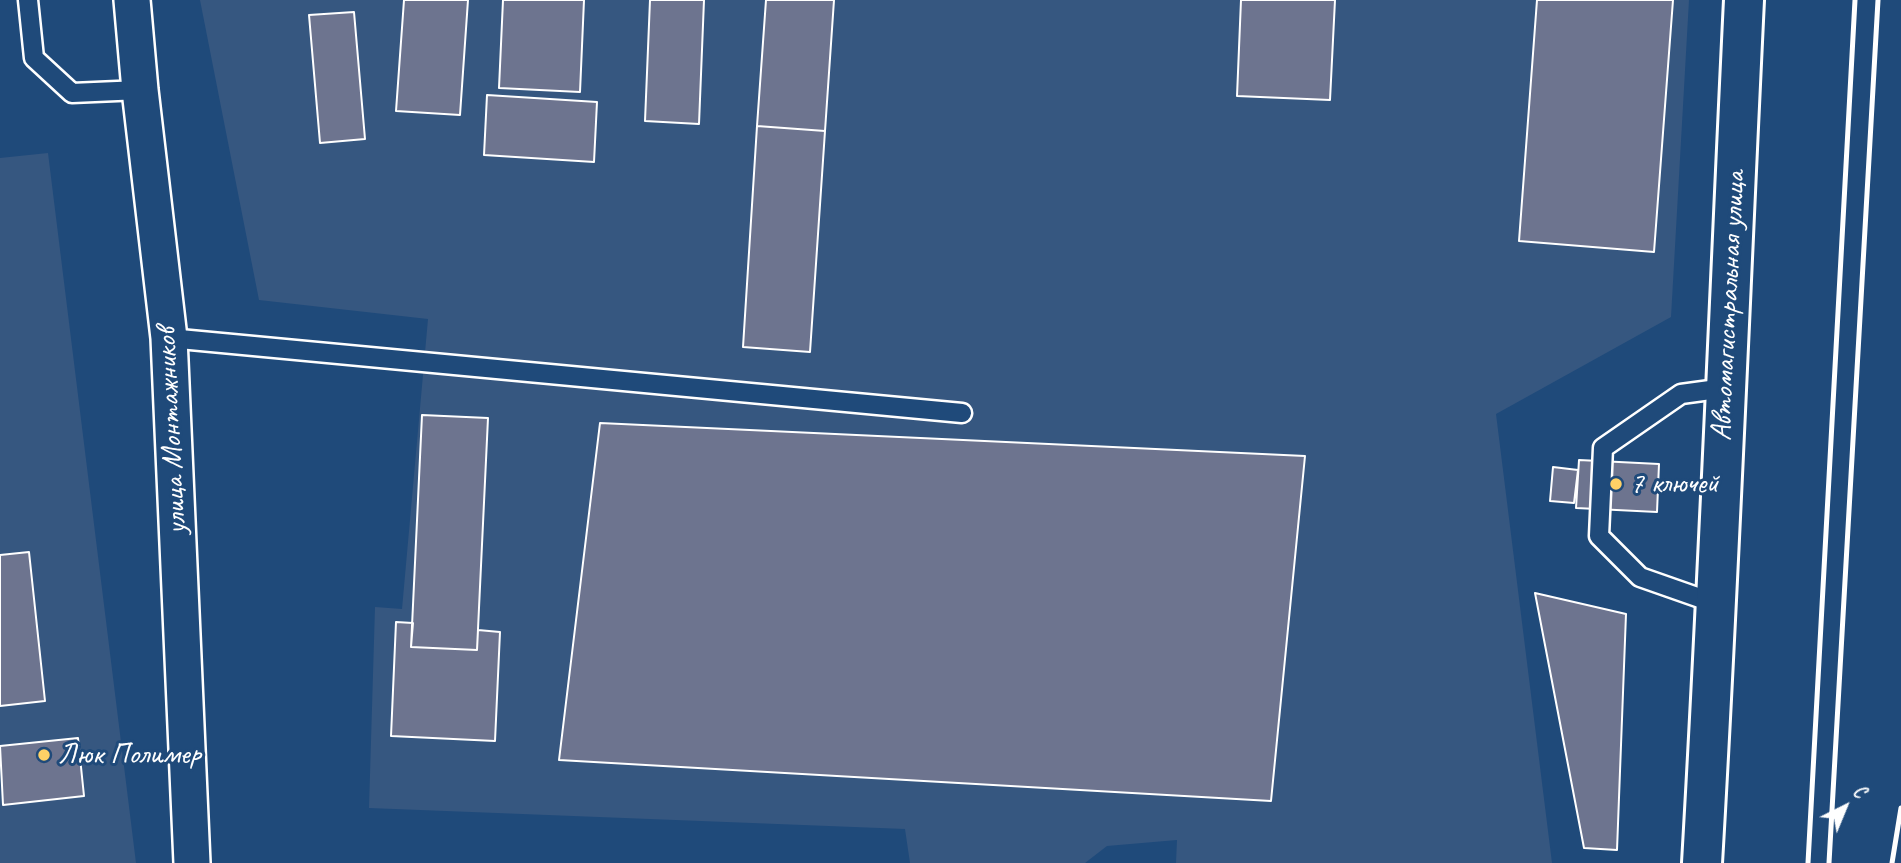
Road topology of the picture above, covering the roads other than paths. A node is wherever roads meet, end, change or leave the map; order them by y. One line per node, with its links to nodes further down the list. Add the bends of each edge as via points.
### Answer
1 (28, 0): 4 (lane, via 34,58 72,93)
2 (131, 0): 4 (street, улица Монтажников)
3 (1744, 0): 6 (main road, Автомагистральная улица)
4 (139, 90): 5 (street, улица Монтажников)
5 (169, 338): 7 (lane); 9 (street, улица Монтажников)
6 (1725, 388): 8 (main road, Автомагистральная улица); 8 (lane, via 1681,394 1603,448 1599,536 1640,578)
7 (962, 413)
8 (1717, 604): 10 (main road, Автомагистральная улица)
9 (192, 863)
10 (1702, 863)

